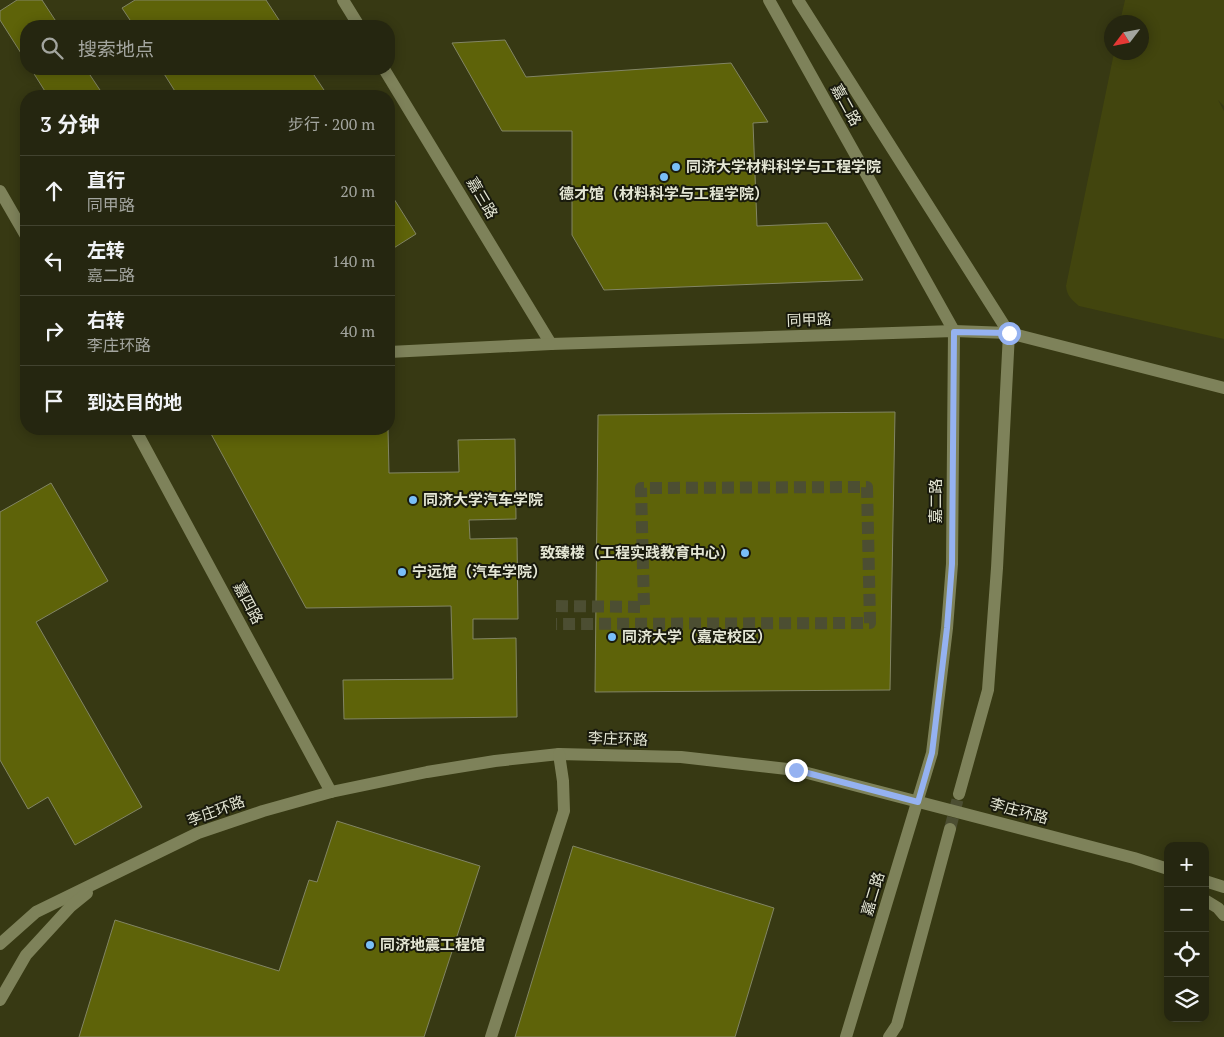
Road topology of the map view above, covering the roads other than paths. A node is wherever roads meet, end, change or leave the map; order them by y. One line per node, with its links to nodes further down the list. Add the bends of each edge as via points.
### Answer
1 (343, 0): 4 (lane)
2 (769, 0): 8 (lane, 嘉二路)
3 (798, 0): 9 (lane, 嘉二路)
4 (355, 20)
5 (388, 75): 10 (lane, 嘉三路)
6 (0, 191): 7 (lane)
7 (20, 226)
8 (954, 332): 9 (lane, 同甲路); 10 (lane, 同甲路); 17 (lane, 嘉二路, via 952,564 932,753)
9 (1009, 333): 12 (lane, 同甲路); 16 (lane, via 988,690)
10 (551, 344): 11 (lane, 同甲路)
11 (395, 352)
12 (1224, 388)
13 (138, 435): 15 (lane, 嘉四路)
14 (559, 754): 15 (lane, 李庄环路, via 427,772); 17 (lane, 李庄环路, via 681,757 796,770); 29 (lane, via 564,811)
15 (331, 792): 21 (lane, 李庄环路, via 198,833)
16 (959, 794)
17 (918, 802): 19 (lane, 李庄环路); 30 (lane, 嘉二路)
18 (950, 829): 31 (lane, via 897,1025)
19 (1134, 858): 20 (lane, 李庄环路); 22 (lane, 李庄环路)
20 (1164, 868)
21 (109, 876): 27 (lane, 李庄环路, via 36,912); 28 (lane, 李庄环路, via 71,906 26,956)
22 (1164, 876)
23 (1209, 882): 24 (lane)
24 (1224, 888)
25 (1209, 902): 26 (lane)
26 (1224, 914)
27 (0, 944)
28 (0, 1000)
29 (491, 1037)
30 (846, 1037)
31 (889, 1037)

